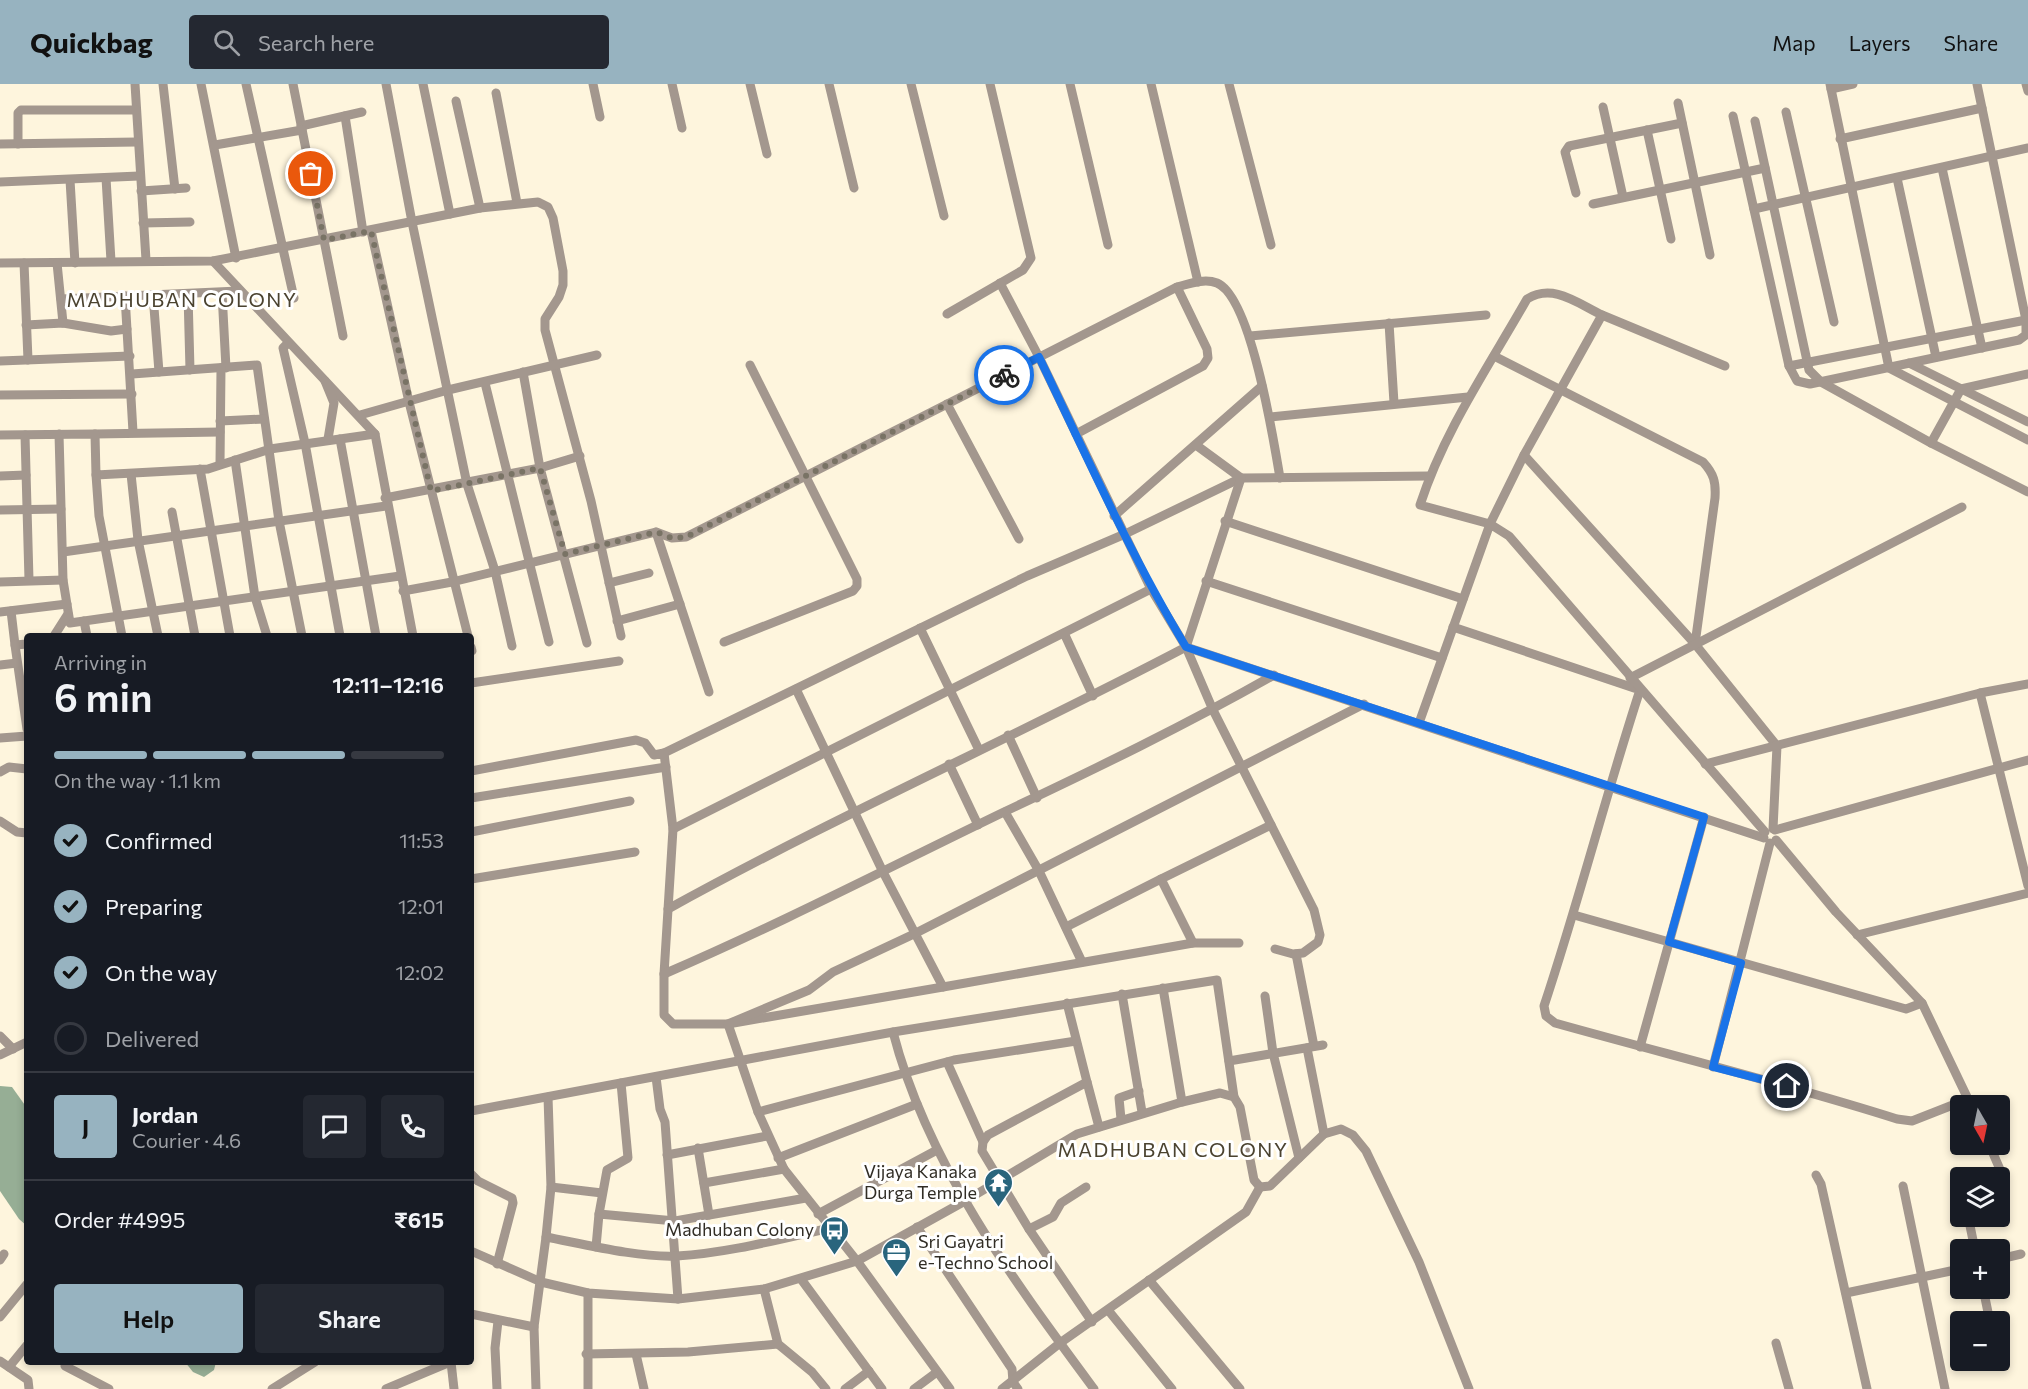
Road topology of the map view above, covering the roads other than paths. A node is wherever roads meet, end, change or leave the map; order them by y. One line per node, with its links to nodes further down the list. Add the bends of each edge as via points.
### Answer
1 (135, 84): 27 (street)
2 (163, 84): 60 (street)
3 (201, 84): 44 (street)
4 (246, 84): 39 (street)
5 (293, 84): 35 (street)
6 (386, 84): 74 (street)
7 (423, 84): 71 (street)
8 (593, 84): 32 (street)
9 (672, 84): 36 (street)
10 (750, 84): 46 (street)
11 (830, 84): 59 (street)
12 (911, 84): 72 (street)
13 (990, 84): 92 (street, via 1031,258 1023,270)
14 (1070, 84): 79 (street)
15 (1151, 84): 91 (street)
16 (1229, 84): 80 (street)
17 (1853, 84): 20 (street)
18 (1977, 84): 26 (street)
19 (2026, 84): 21 (street)
20 (1830, 86): 40 (street)
21 (2028, 91)
22 (496, 93): 66 (street)
23 (456, 101): 69 (street)
24 (1678, 104): 34 (street)
25 (1604, 107): 38 (street)
26 (1982, 108): 40 (street); 47 (street)
27 (136, 110): 41 (street); 43 (street, via 21,110)
28 (362, 112): 30 (street)
29 (1786, 112): 65 (street)
30 (345, 116): 35 (street); 76 (street)
31 (1733, 116): 50 (street)
32 (600, 117)
33 (1755, 121): 48 (street)
34 (1682, 123): 37 (street); 55 (street)
35 (302, 128): 39 (street); 78 (street)
36 (682, 128)
37 (1647, 130): 38 (street); 61 (street)
38 (1610, 137): 63 (street, via 1566,148); 64 (street)
39 (257, 138): 44 (street); 81 (street)
40 (1840, 138): 57 (street)
41 (137, 142): 43 (street); 51 (street)
42 (0, 144): 43 (street)
43 (18, 144)
44 (215, 145): 83 (street)
45 (2028, 148): 47 (street)
46 (767, 154)
47 (1992, 157): 49 (street); 104 (street)
48 (1765, 168): 50 (street); 68 (street)
49 (1942, 168): 53 (street); 110 (street)
50 (1746, 172): 55 (street); 70 (street)
51 (139, 176): 52 (street); 62 (street)
52 (106, 178): 54 (street); 85 (street)
53 (1897, 178): 57 (street); 113 (street)
54 (70, 180): 56 (street); 90 (street)
55 (1694, 181): 61 (street); 82 (street)
56 (0, 182)
57 (1851, 187): 65 (street); 115 (street)
58 (186, 188): 60 (street)
59 (854, 188)
60 (175, 189): 62 (street)
61 (1659, 189): 64 (street); 77 (street)
62 (141, 191): 75 (street)
63 (1576, 193)
64 (1623, 197): 67 (street)
65 (1804, 197): 68 (street); 105 (street)
66 (517, 203): 69 (street); 126 (street, via 538,202 548,207 553,218 563,271 559,297 545,319)
67 (1593, 204)
68 (1773, 205): 70 (street); 125 (street)
69 (480, 208): 71 (street)
70 (1754, 209): 129 (street)
71 (450, 214): 74 (street)
72 (944, 216)
73 (190, 222): 75 (street)
74 (412, 222): 76 (street); 142 (street)
75 (143, 223): 84 (street)
76 (367, 232): 78 (street); 147 (street)
77 (1671, 239)
78 (324, 240): 81 (street); 111 (street)
79 (1108, 245)
80 (1271, 245)
81 (281, 249): 83 (street); 99 (street)
82 (1710, 255)
83 (236, 258): 86 (street)
84 (146, 260): 85 (street); 86 (street)
85 (111, 261): 90 (street)
86 (213, 261): 94 (street)
87 (0, 263): 88 (street)
88 (24, 263): 89 (street); 108 (street)
89 (57, 263): 90 (street); 100 (street)
90 (75, 263)
91 (1198, 282): 93 (street); 112 (street, via 1217,283 1228,291)
92 (1000, 283): 101 (street); 120 (street)
93 (1177, 287): 120 (street); 161 (street, via 1208,349 1203,366)
94 (239, 291): 95 (street); 114 (street)
95 (222, 293): 96 (street); 130 (street)
96 (188, 294): 97 (street); 132 (street)
97 (153, 295): 98 (street); 133 (street)
98 (125, 296): 100 (street); 109 (street)
99 (294, 298)
100 (61, 299): 106 (street)
101 (947, 314)
102 (1486, 315): 107 (street)
103 (1602, 315): 119 (street, via 1550,291 1538,292 1527,299); 128 (street); 143 (street)
104 (2026, 320): 110 (street); 116 (street, via 2026,335 2019,340)
105 (1834, 322)
106 (63, 323): 108 (street); 109 (street, via 111,331)
107 (1389, 323): 112 (street); 148 (street)
108 (27, 326): 122 (street)
109 (127, 329): 118 (street)
110 (1977, 329): 113 (street); 116 (street)
111 (343, 336)
112 (1250, 336): 140 (street)
113 (1932, 339): 115 (street); 121 (street)
114 (288, 343): 137 (street); 167 (street, via 283,348)
115 (1885, 348): 125 (street); 131 (street)
116 (1982, 348): 121 (street)
117 (597, 355): 126 (street)
118 (130, 356): 122 (street); 135 (street)
119 (1494, 356): 143 (street); 146 (street)
120 (1039, 357): 150 (street); 161 (street)
121 (1936, 357): 124 (street)
122 (28, 360): 123 (street)
123 (0, 362)
124 (1910, 363): 131 (street); 141 (street)
125 (1805, 364): 129 (street); 138 (street)
126 (554, 365): 134 (street); 172 (street)
127 (750, 365): 182 (street)
128 (1725, 366)
129 (1789, 366): 138 (street, via 1800,383)
130 (223, 368): 132 (street); 153 (street, via 257,365); 154 (street)
131 (1889, 368): 138 (street); 149 (street)
132 (190, 370): 133 (street)
133 (159, 372): 135 (street)
134 (523, 372): 139 (street); 175 (street)
135 (132, 374): 144 (street)
136 (2028, 374): 141 (street)
137 (323, 376): 151 (street); 165 (street, via 334,404)
138 (1821, 382): 168 (street)
139 (485, 383): 142 (street); 178 (street)
140 (1262, 386): 152 (street); 169 (street)
141 (1961, 389): 149 (street); 155 (street)
142 (448, 390): 147 (street); 187 (street)
143 (1559, 391): 171 (street); 260 (street, via 1703,462 1713,472 1715,498)
144 (132, 394): 145 (street); 156 (street)
145 (0, 395)
146 (1468, 397): 148 (street); 183 (street)
147 (409, 402): 151 (street); 188 (street)
148 (1394, 403): 152 (street)
149 (1954, 403): 166 (street); 168 (street)
150 (947, 404): 182 (street); 207 (street)
151 (360, 415): 160 (street)
152 (1270, 417): 185 (street)
153 (264, 419): 154 (street); 170 (street)
154 (220, 420): 157 (street)
155 (2028, 422)
156 (133, 432): 157 (street); 159 (street)
157 (220, 432): 174 (street)
158 (59, 434): 159 (street); 163 (street); 193 (street)
159 (95, 434): 180 (street)
160 (375, 434): 164 (street); 190 (street)
161 (1076, 434): 198 (street)
162 (0, 435): 163 (street)
163 (25, 435): 179 (street)
164 (340, 439): 165 (street); 195 (street)
165 (328, 440): 167 (street)
166 (2028, 440)
167 (305, 443): 170 (street); 197 (street)
168 (1931, 443): 189 (street)
169 (1196, 445): 184 (street); 198 (street)
170 (270, 449): 173 (street); 199 (street)
171 (1524, 455): 201 (street); 260 (street)
172 (580, 456): 175 (street); 210 (street)
173 (235, 460): 174 (street); 202 (street)
174 (220, 464): 176 (street)
175 (540, 468): 178 (street); 212 (street)
176 (200, 469): 177 (street); 203 (street)
177 (131, 474): 180 (street); 208 (street)
178 (506, 474): 187 (street); 213 (street)
179 (27, 475): 181 (street); 192 (street)
180 (96, 475): 209 (street)
181 (0, 476)
182 (805, 476): 204 (street, via 686,537 672,538); 257 (street, via 857,586 854,591)
183 (1430, 476): 185 (street); 201 (street, via 1420,505)
184 (1241, 478): 185 (street); 200 (street); 205 (street)
185 (1280, 478)
186 (2028, 479): 189 (street)
187 (467, 484): 188 (street); 214 (street)
188 (431, 491): 190 (street); 222 (street)
189 (2025, 491)
190 (386, 502): 195 (street); 216 (street)
191 (1962, 507): 260 (street)
192 (27, 509): 193 (street); 194 (street); 217 (street)
193 (61, 509): 211 (street)
194 (0, 510)
195 (352, 511): 197 (street); 220 (street)
196 (172, 512): 206 (street)
197 (316, 516): 199 (street); 224 (street)
198 (1114, 516): 205 (street)
199 (279, 521): 202 (street); 227 (street)
200 (1225, 521): 219 (street); 229 (street)
201 (1490, 524): 229 (street); 269 (street, via 1509,536)
202 (244, 525): 203 (street); 228 (street)
203 (210, 531): 206 (street); 230 (street)
204 (656, 532): 210 (street); 231 (street)
205 (1125, 534): 225 (street); 241 (street)
206 (177, 536): 208 (street); 232 (street)
207 (1019, 539)
208 (138, 540): 209 (street); 236 (street)
209 (104, 544): 211 (street); 237 (street)
210 (600, 545): 212 (street); 223 (street)
211 (63, 552): 218 (street)
212 (565, 554): 213 (street); 258 (street)
213 (531, 562): 214 (street); 256 (street)
214 (495, 571): 222 (street); 262 (street)
215 (649, 573): 223 (street)
216 (400, 576): 220 (street); 226 (street)
217 (29, 580): 218 (street); 221 (street)
218 (63, 580): 233 (street)
219 (1206, 580): 263 (street); 264 (street)
220 (365, 581): 224 (street); 251 (street)
221 (0, 582)
222 (452, 582): 226 (street); 253 (street)
223 (609, 583): 239 (street)
224 (330, 586): 227 (street); 250 (street)
225 (1152, 589): 254 (street); 263 (street)
226 (403, 591): 252 (street)
227 (293, 592): 228 (street); 249 (street)
228 (255, 597): 230 (street); 248 (street)
229 (1463, 599): 240 (street)
230 (222, 601): 232 (street); 247 (street)
231 (680, 604): 239 (street); 275 (street)
232 (190, 606): 236 (street); 246 (street)
233 (68, 609): 234 (street); 238 (street, via 70,623); 242 (street)
234 (10, 611): 235 (street); 261 (street)
235 (0, 612)
236 (152, 612): 237 (street); 245 (street)
237 (116, 617): 238 (street); 244 (street)
238 (84, 621): 243 (street)
239 (617, 621): 255 (street)
240 (1453, 627): 264 (street); 274 (street)
241 (920, 628): 272 (street); 273 (street)
242 (56, 633)
243 (86, 633)
244 (121, 633)
245 (157, 633)
246 (194, 633)
247 (229, 633)
248 (266, 633)
249 (301, 633)
250 (339, 633)
251 (374, 633)
252 (412, 633)
253 (467, 633)
254 (1064, 633): 273 (street); 277 (street)
255 (621, 636)
256 (549, 642)
257 (724, 642)
258 (586, 643)
259 (24, 644): 261 (street)
260 (1695, 644): 269 (street); 285 (street)
261 (15, 645): 266 (street)
262 (512, 646)
263 (1186, 647): 268 (street); 277 (street); 280 (street)
264 (1442, 658): 281 (street)
265 (619, 661): 270 (street)
266 (17, 663): 267 (street); 279 (street)
267 (0, 665)
268 (1274, 675): 278 (street); 280 (street)
269 (1630, 678): 274 (street)
270 (474, 683)
271 (2028, 684): 276 (street)
272 (796, 689): 287 (street); 288 (street)
273 (948, 689): 286 (street); 287 (street)
274 (1640, 690): 290 (street); 298 (street)
275 (710, 692)
276 (1980, 693): 285 (street); 294 (street)
277 (1093, 696): 282 (street)
278 (1364, 704): 281 (street); 293 (street)
279 (24, 709)
280 (1213, 710): 293 (street); 300 (street)
281 (1419, 723): 298 (street)
282 (1008, 735): 286 (street); 300 (street)
283 (24, 736): 284 (street)
284 (0, 738)
285 (1777, 746): 290 (street); 311 (street)
286 (979, 750): 291 (street)
287 (826, 751): 302 (street); 308 (street)
288 (664, 753): 292 (street); 296 (street, via 654,755 645,743 636,740)
289 (2028, 760): 294 (street)
290 (1705, 764): 311 (street)
291 (949, 765): 302 (street); 306 (street)
292 (666, 767): 299 (street); 308 (street)
293 (1242, 768): 307 (street); 314 (street)
294 (1998, 768): 311 (street); 317 (street)
295 (24, 769): 297 (street, via 9,767)
296 (474, 770)
297 (0, 772)
298 (1609, 784): 304 (street); 320 (street)
299 (474, 798)
300 (1037, 798): 303 (street)
301 (630, 801): 309 (street)
302 (855, 812): 313 (street); 319 (street, via 772,851)
303 (1005, 812): 306 (street); 314 (street)
304 (1704, 817): 311 (street); 324 (street)
305 (0, 821): 310 (street)
306 (978, 825): 313 (street)
307 (1271, 825): 316 (street); 328 (street, via 1314,910 1320,934 1318,942)
308 (673, 829): 319 (street)
309 (474, 831)
310 (24, 833)
311 (1770, 836): 323 (street); 330 (street)
312 (635, 852): 315 (street)
313 (884, 872): 322 (street); 331 (street, via 764,931)
314 (1039, 872): 321 (street); 322 (street)
315 (474, 879)
316 (1161, 879): 321 (street); 325 (street)
317 (2028, 886)
318 (2028, 893): 323 (street)
319 (668, 909): 331 (street)
320 (1574, 915): 324 (street); 345 (street, via 1544,1006 1546,1016 1555,1023)
321 (1066, 927): 329 (street)
322 (914, 934): 332 (street); 338 (street, via 832,972 810,990)
323 (1857, 935): 337 (street)
324 (1669, 942): 330 (street); 345 (street)
325 (1193, 943): 326 (street); 329 (street)
326 (1239, 943)
327 (1275, 949): 328 (street)
328 (1296, 954): 344 (street)
329 (1082, 962): 332 (street)
330 (1741, 963): 337 (street, via 1906,1010); 352 (street)
331 (664, 974): 338 (street, via 667,1020 683,1026)
332 (943, 987): 338 (street)
333 (1163, 987): 334 (street); 349 (street, via 1217,980); 361 (street)
334 (1122, 994): 336 (street); 357 (street)
335 (1265, 996): 347 (street)
336 (1067, 1003): 339 (street); 341 (street)
337 (1922, 1004): 358 (street)
338 (728, 1024): 350 (street)
339 (893, 1032): 350 (street); 353 (street)
340 (0, 1036): 346 (street)
341 (1076, 1041): 351 (street); 355 (street)
342 (0, 1044): 346 (street)
343 (24, 1044): 346 (street)
344 (1315, 1046): 347 (street); 369 (street)
345 (1640, 1047): 352 (street)
346 (13, 1049): 348 (street)
347 (1273, 1053): 349 (street); 376 (street)
348 (0, 1055)
349 (1229, 1061): 360 (street)
350 (740, 1062): 354 (street); 365 (street)
351 (947, 1062): 353 (street); 371 (street)
352 (1713, 1067): 363 (street, via 1806,1090 1897,1119 1912,1121)
353 (904, 1072): 362 (street); 365 (street)
354 (656, 1077): 356 (street); 374 (street)
355 (1087, 1082): 368 (street); 371 (street, via 988,1135)
356 (621, 1083): 359 (street); 386 (street, via 628,1158 609,1167)
357 (1139, 1091): 366 (street); 367 (street, via 1119,1098)
358 (1967, 1095)
359 (548, 1097): 364 (street); 383 (street)
360 (1234, 1097): 361 (street, via 1220,1093); 385 (street, via 1240,1107 1252,1171)
361 (1182, 1102): 366 (street)
362 (917, 1104): 373 (street); 375 (street)
363 (1950, 1109)
364 (474, 1110)
365 (758, 1112): 370 (street)
366 (1142, 1112): 367 (street)
367 (1121, 1119): 368 (street)
368 (1099, 1127): 380 (street, via 1077,1134)
369 (1324, 1134): 376 (street); 454 (street, via 1341,1129 1366,1151 1419,1262)
370 (767, 1136): 372 (street); 375 (street)
371 (982, 1142): 380 (street, via 982,1151)
372 (698, 1148): 374 (street); 381 (street)
373 (937, 1150): 388 (street); 390 (street)
374 (667, 1155): 392 (street)
375 (778, 1158): 377 (street)
376 (1299, 1158): 385 (street, via 1280,1179)
377 (784, 1169): 381 (street); 387 (street)
378 (1816, 1175): 412 (street)
379 (474, 1177): 403 (street, via 512,1198)
380 (1000, 1180): 388 (street); 395 (street)
381 (704, 1183): 391 (street)
382 (1903, 1186): 405 (street)
383 (551, 1187): 386 (street); 396 (street)
384 (1086, 1187): 395 (street, via 1061,1203 1053,1217)
385 (1260, 1187): 407 (street, via 1246,1212)
386 (602, 1193): 389 (street)
387 (806, 1198): 390 (street); 391 (street)
388 (965, 1201): 393 (street); 420 (street)
389 (599, 1214): 392 (street); 397 (street)
390 (818, 1214): 394 (street)
391 (709, 1215): 392 (street)
392 (675, 1221): 400 (street)
393 (917, 1227): 402 (street); 435 (street, via 1012,1369)
394 (830, 1228): 400 (street); 402 (street)
395 (1029, 1229): 418 (street)
396 (546, 1237): 397 (street); 408 (street)
397 (596, 1247): 400 (street)
398 (2021, 1254): 401 (street)
399 (474, 1255): 403 (street)
400 (676, 1256): 413 (street)
401 (2010, 1257)
402 (857, 1261): 406 (street); 433 (street)
403 (497, 1264): 408 (street)
404 (1950, 1271): 405 (street)
405 (1923, 1278): 412 (street); 457 (street)
406 (801, 1279): 410 (street); 432 (street)
407 (1149, 1280): 414 (street); 453 (street)
408 (542, 1282): 411 (street); 419 (street)
409 (24, 1288): 416 (street)
410 (764, 1289): 413 (street); 422 (street)
411 (588, 1293): 413 (street); 424 (street)
412 (1846, 1293): 456 (street)
413 (678, 1299)
414 (1108, 1310): 418 (street); 452 (street)
415 (474, 1315): 417 (street)
416 (0, 1317)
417 (498, 1321): 419 (street); 441 (street)
418 (1092, 1322): 420 (street)
419 (534, 1327): 442 (street)
420 (1060, 1343): 435 (street); 451 (street)
421 (1776, 1343): 455 (street)
422 (778, 1344): 425 (street); 445 (street, via 800,1360)
423 (24, 1349): 431 (street)
424 (586, 1354): 425 (street); 443 (street)
425 (636, 1354): 444 (street)
426 (0, 1361): 431 (street)
427 (311, 1365): 434 (street)
428 (444, 1365): 439 (street)
429 (451, 1365): 440 (street)
430 (65, 1366): 437 (street)
431 (9, 1367): 436 (street, via 28,1380)
432 (869, 1371): 446 (street); 447 (street)
433 (937, 1372): 448 (street); 449 (street)
434 (286, 1385): 438 (street)
435 (1015, 1385): 450 (street)
436 (29, 1389)
437 (109, 1389)
438 (272, 1389)
439 (386, 1389)
440 (454, 1389)
441 (497, 1389)
442 (536, 1389)
443 (588, 1389)
444 (644, 1389)
445 (826, 1389)
446 (845, 1389)
447 (882, 1389)
448 (914, 1389)
449 (950, 1389)
450 (1002, 1389)
451 (1094, 1389)
452 (1172, 1389)
453 (1240, 1389)
454 (1469, 1389)
455 (1789, 1389)
456 (1868, 1389)
457 (1945, 1389)

